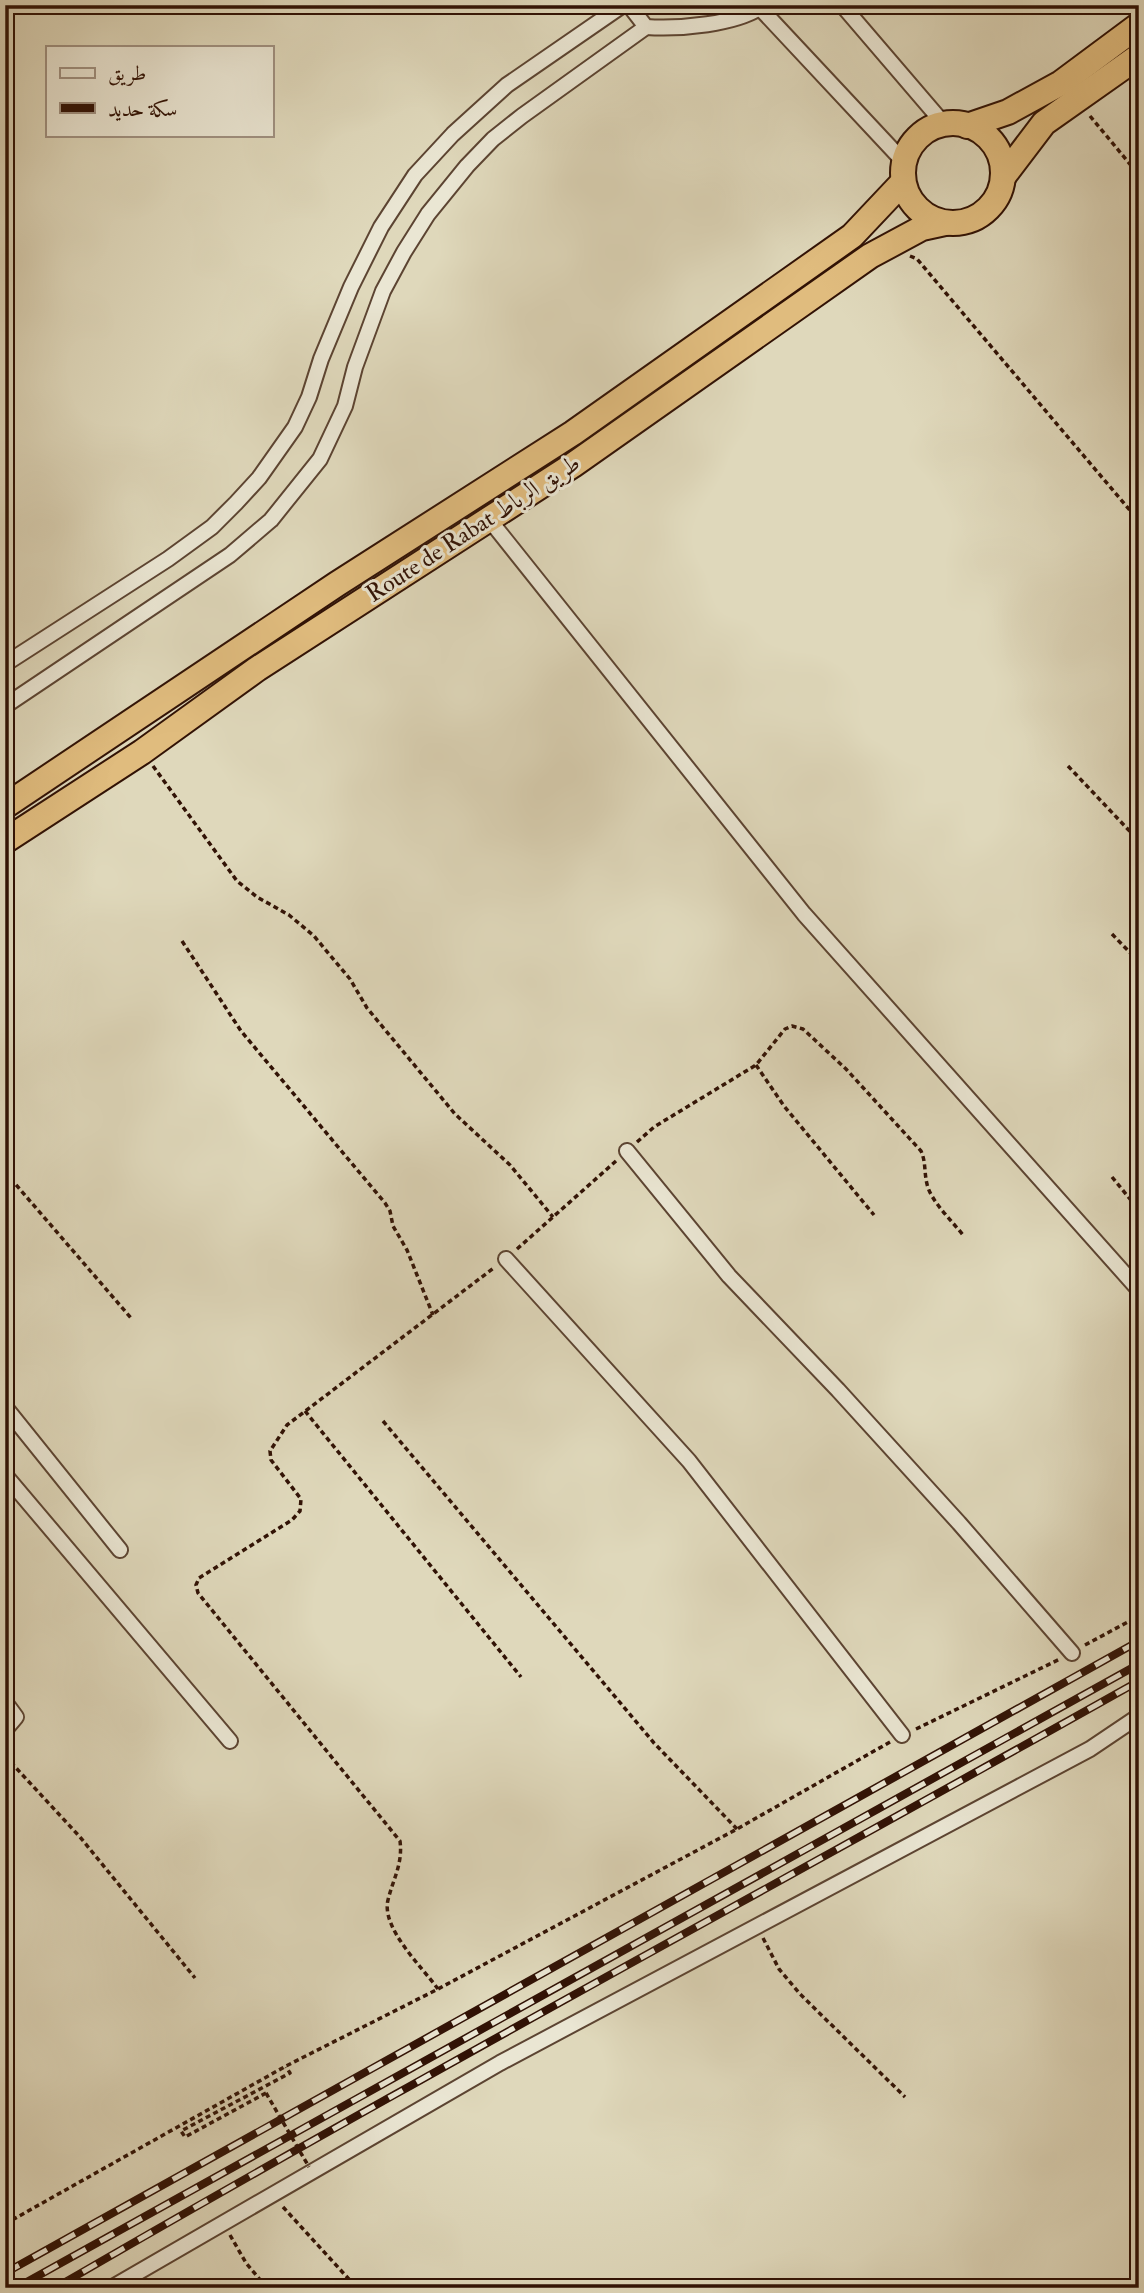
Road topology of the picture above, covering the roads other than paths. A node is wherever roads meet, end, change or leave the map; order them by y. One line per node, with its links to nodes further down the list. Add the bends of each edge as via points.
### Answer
1 (622, 5): 13 (street, via 507,85 415,175 381,227 351,287 295,427 252,486 212,527 179,551)
2 (629, 5): 6 (street)
3 (842, 5): 8 (street)
4 (762, 7): 6 (street, via 730,19 684,27); 9 (street)
5 (1139, 25): 8 (highway, via 1061,83 1007,111)
6 (646, 27): 14 (street, via 494,139 428,214 383,291 345,406 320,459 271,520 230,555)
7 (1139, 56): 10 (highway, via 1044,123)
8 (956, 125): 9 (highway, via 930,128 918,137 909,148); 10 (highway, via 982,133 994,145)
9 (903, 172): 11 (highway, via 908,197 918,209); 15 (highway, Route de Rabat طريق الرباط, via 852,236 573,433)
10 (1003, 177): 11 (highway, via 990,207 977,217)
11 (945, 222): 12 (highway, Route de Rabat طريق الرباط, via 910,233 870,256 573,465)
12 (488, 518): 16 (highway, Route de Rabat طريق الرباط); 19 (street, via 804,914)
13 (5, 664)
14 (5, 706)
15 (5, 806)
16 (5, 841)
17 (627, 1151): 23 (street, via 729,1276)
18 (506, 1259): 27 (street, via 689,1461)
19 (1139, 1290)
20 (5, 1407): 22 (street)
21 (5, 1475): 28 (street)
22 (121, 1550)
23 (1072, 1653)
24 (5, 1702): 26 (street, via 16,1717)
25 (1139, 1716): 29 (street, via 1090,1749 500,2063)
26 (5, 1730)
27 (902, 1735)
28 (230, 1741)
29 (111, 2288)

